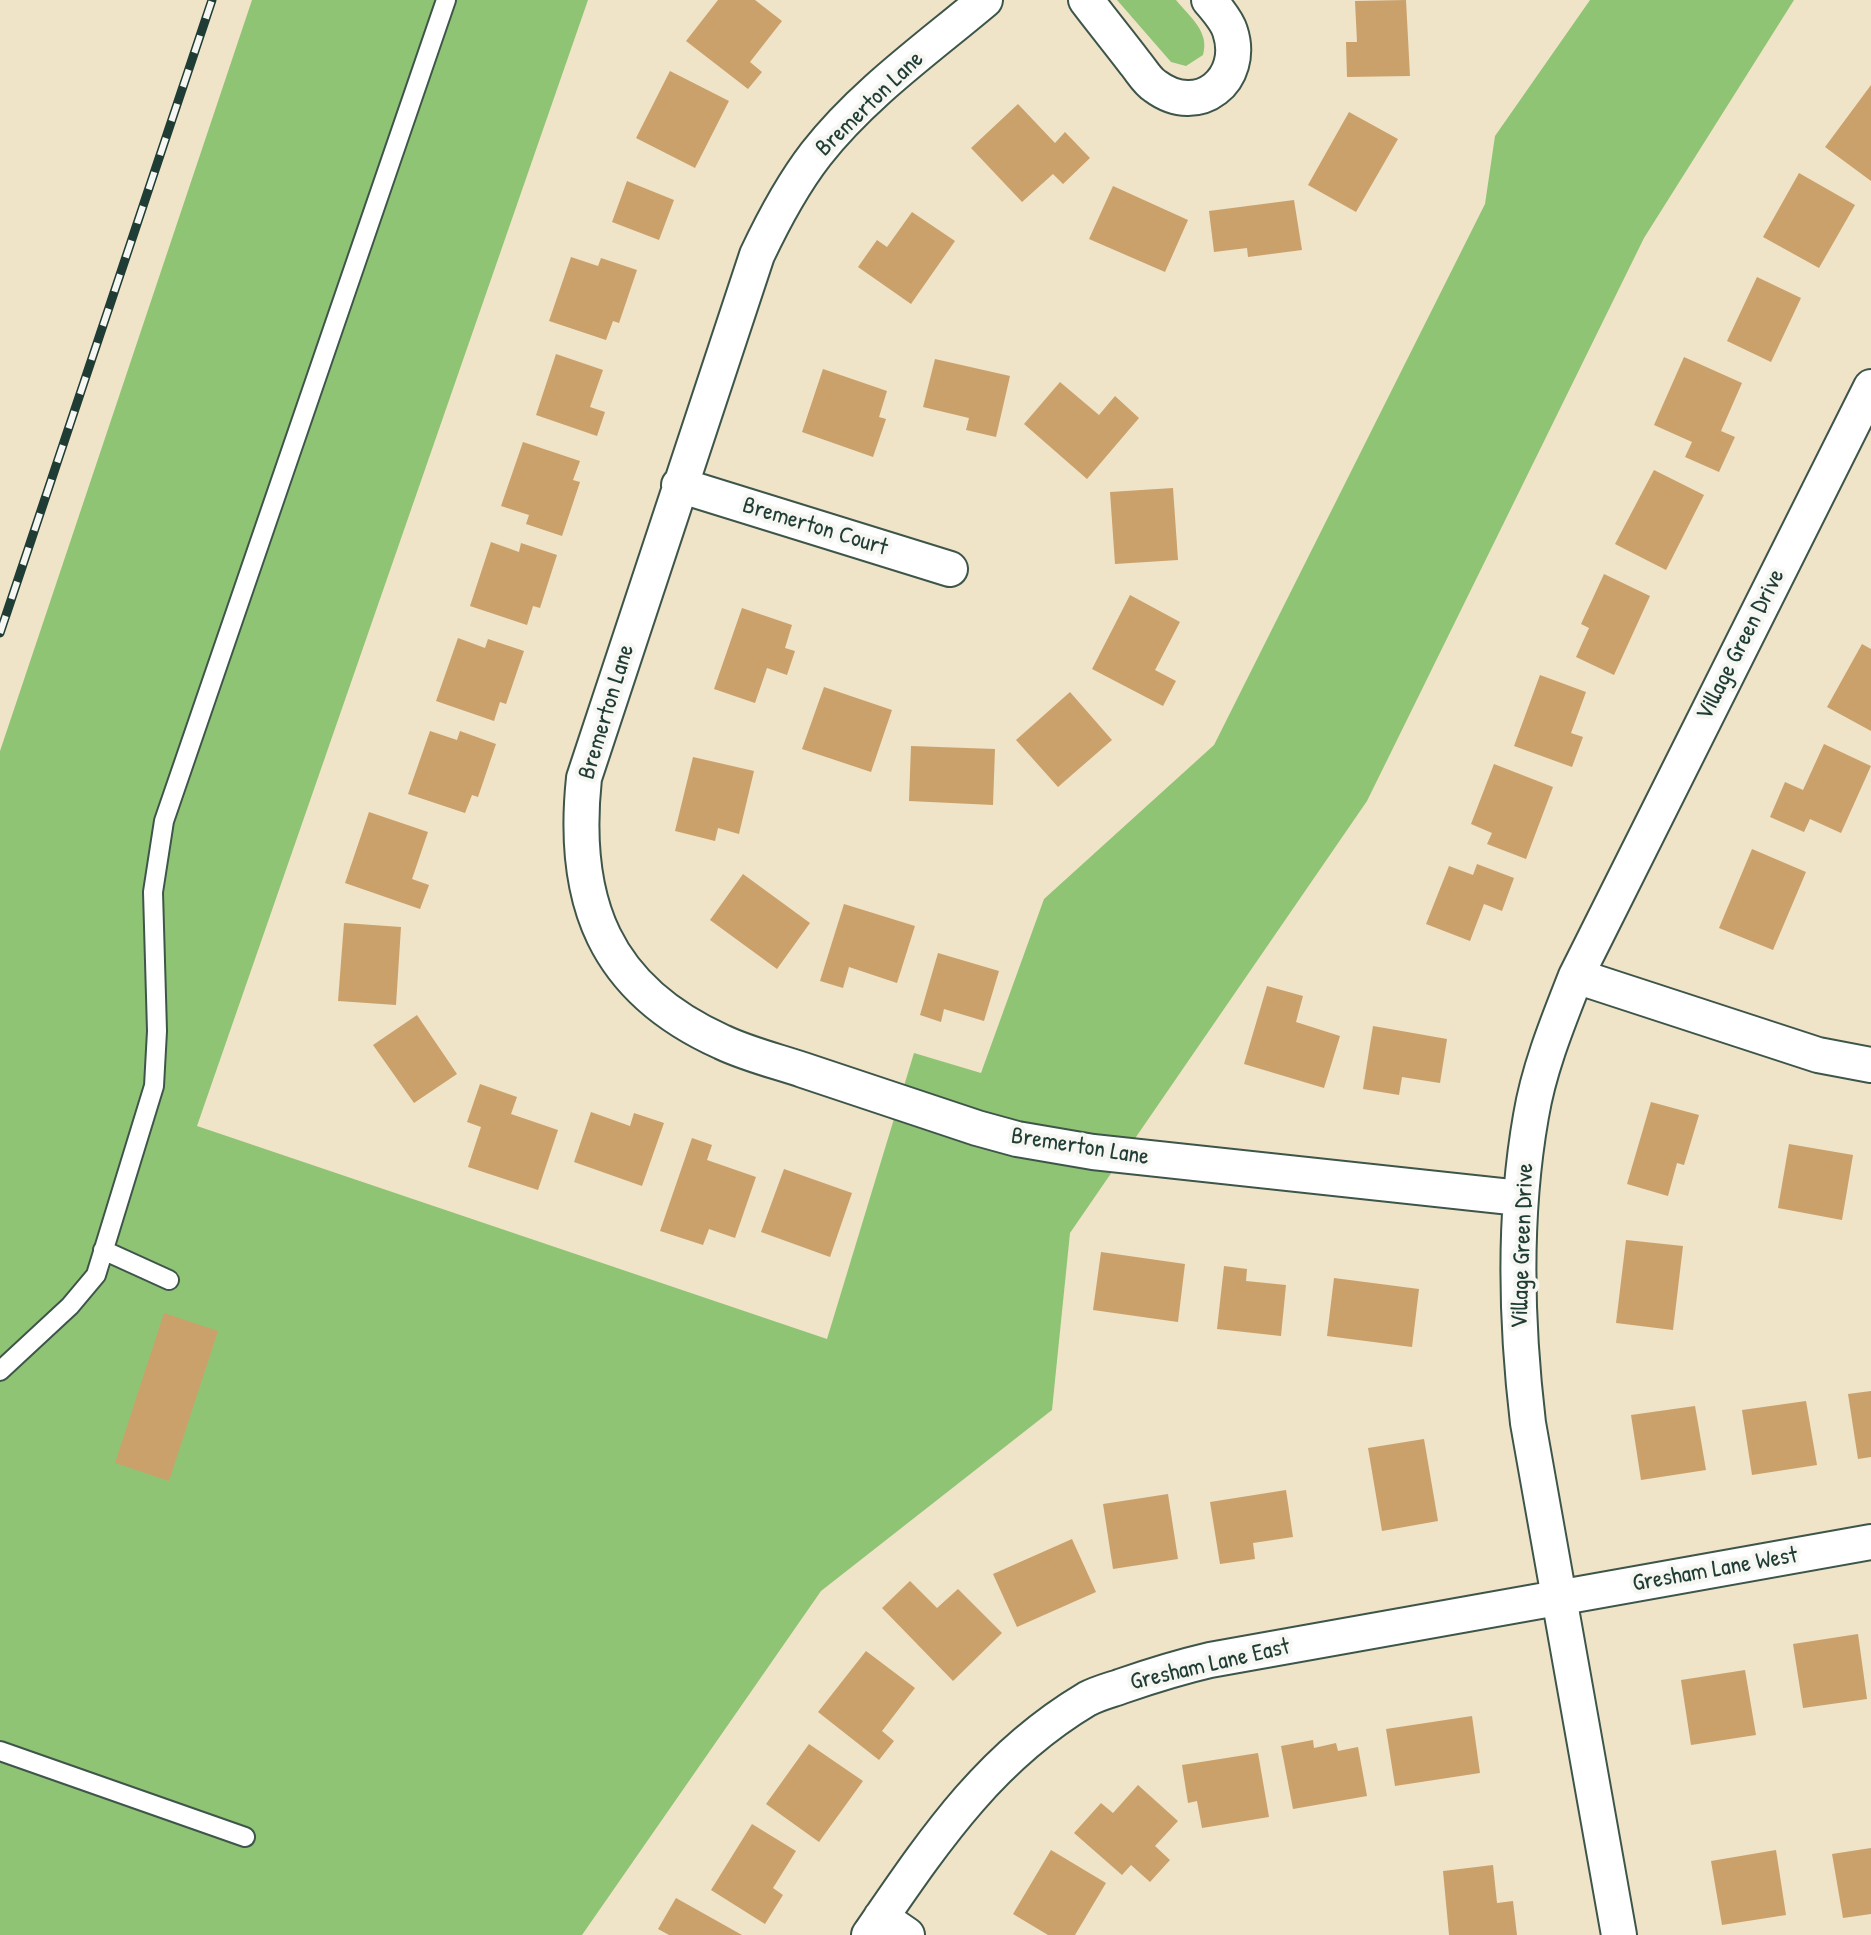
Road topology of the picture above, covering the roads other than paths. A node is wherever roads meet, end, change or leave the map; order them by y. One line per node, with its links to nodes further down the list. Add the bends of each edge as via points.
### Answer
1 (446, 0): 11 (lane, via 164,821 153,892 154,1086)
2 (985, 0): 6 (street, Bremerton Lane, via 850,116 794,185 757,255)
3 (1086, 0): 4 (street, via 1153,85 1194,99 1212,92 1227,76 1231,55 1230,30)
4 (1209, 0)
5 (1871, 387): 8 (street, Village Green Drive)
6 (679, 485): 7 (street, Bremerton Court); 10 (street, Bremerton Lane, via 584,778 580,814 587,896 603,937 657,1005 723,1043 1017,1139 1093,1152)
7 (950, 569)
8 (1576, 976): 9 (street, via 1818,1055); 10 (street, Village Green Drive, via 1550,1040 1531,1114)
9 (1871, 1065)
10 (1520, 1198): 15 (street, Village Green Drive, via 1523,1375)
11 (103, 1250): 12 (lane); 13 (lane, via 96,1275 70,1306)
12 (169, 1280)
13 (0, 1371)
14 (1871, 1542): 15 (street, Gresham Lane West)
15 (1559, 1597): 18 (street, Gresham Lane East, via 1210,1660 1089,1697 1006,1758 977,1788); 19 (street, Village Green Drive)
16 (0, 1751): 17 (lane)
17 (245, 1837)
18 (886, 1929)
19 (1619, 1935)

